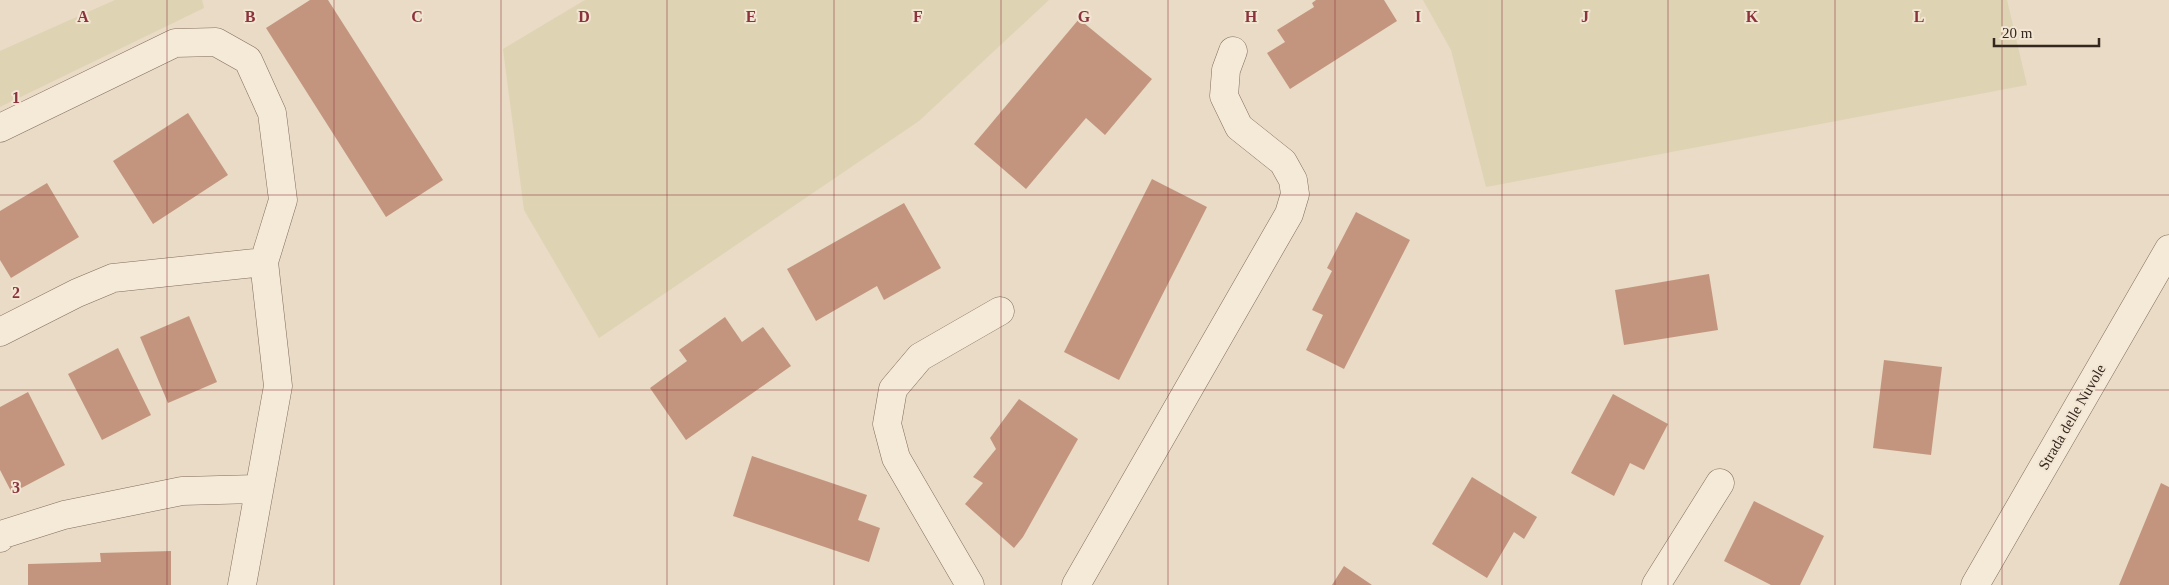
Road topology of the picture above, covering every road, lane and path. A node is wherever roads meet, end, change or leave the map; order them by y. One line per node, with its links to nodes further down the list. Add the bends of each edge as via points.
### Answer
1 (1233, 51): 12 (street, via 1226,70 1224,96 1239,127 1283,162 1294,180 1289,214)
2 (0, 128): 4 (street, via 175,43 216,42 248,60 272,114 283,200)
3 (2169, 249): 14 (street, Strada delle Nuvole)
4 (264, 262): 6 (street, via 113,278); 8 (street, via 278,386)
5 (1000, 311): 11 (street, via 920,357 893,389 887,424 896,458)
6 (0, 332)
7 (1720, 483): 13 (street)
8 (258, 489): 9 (street, via 182,491 64,515); 10 (street)
9 (0, 538)
10 (242, 585)
11 (970, 585)
12 (1076, 585)
13 (1656, 585)
14 (1975, 585)

